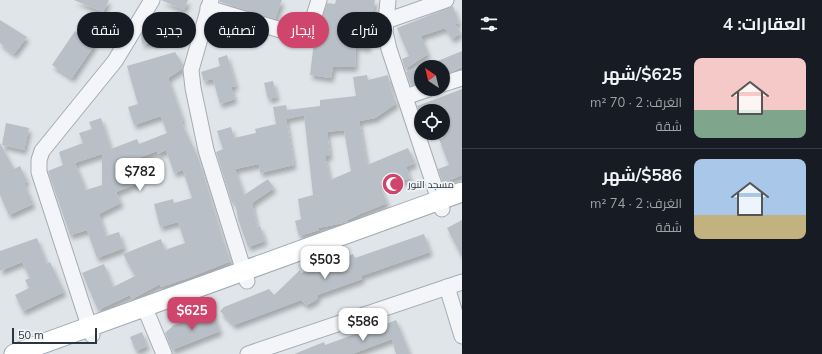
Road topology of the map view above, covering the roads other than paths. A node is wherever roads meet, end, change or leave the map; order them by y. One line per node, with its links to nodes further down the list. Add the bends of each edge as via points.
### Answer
1 (152, 0): 20 (street, via 115,61 42,151 39,160 39,172)
2 (319, 0): 5 (street, via 314,16 308,24 299,29 284,31)
3 (388, 0): 6 (street)
4 (446, 0): 7 (street)
5 (209, 4): 16 (street, via 191,70 193,88 206,150)
6 (387, 12)
7 (392, 19)
8 (389, 48): 12 (street)
9 (462, 78): 10 (street)
10 (450, 82)
11 (414, 94): 12 (street)
12 (405, 97): 15 (street)
13 (462, 192): 15 (main road)
14 (462, 202): 15 (main road)
15 (440, 205): 16 (main road)
16 (245, 276): 19 (main road)
17 (462, 282): 18 (street)
18 (447, 287): 21 (street); 25 (street)
19 (146, 311): 20 (main road); 24 (street)
20 (91, 331): 22 (main road); 23 (main road)
21 (462, 336)
22 (14, 354)
23 (37, 354)
24 (164, 354)
25 (248, 354)

